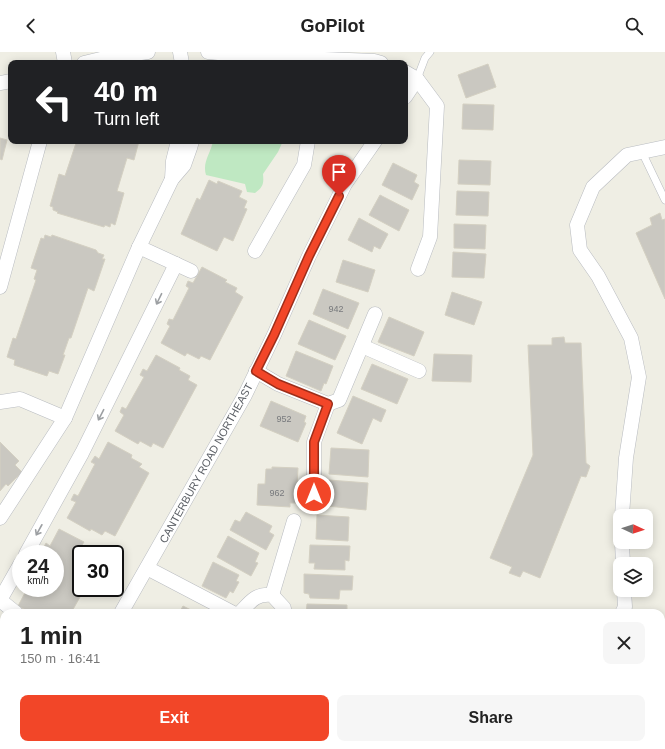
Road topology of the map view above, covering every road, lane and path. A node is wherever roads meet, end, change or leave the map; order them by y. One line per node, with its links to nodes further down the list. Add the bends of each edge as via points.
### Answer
1 (142, 52): 5 (street)
2 (208, 52): 4 (street)
3 (430, 52): 8 (lane)
4 (250, 54): 6 (street)
5 (97, 60)
6 (356, 60)
7 (408, 74): 8 (street)
8 (417, 79): 9 (street); 20 (street, via 437,106 430,237)
9 (408, 92)
10 (39, 144): 22 (street)
11 (184, 144): 17 (street, via 184,165 172,179)
12 (308, 144): 18 (street, via 304,165)
13 (373, 144): 25 (street, CANTERBURY ROAD NORTHEAST, via 345,184)
14 (665, 147): 15 (street)
15 (642, 152): 16 (lane); 31 (street, via 627,155 593,187 577,225 580,250 598,276 631,338 639,376 626,458)
16 (665, 200)
17 (139, 247): 19 (street); 29 (street)
18 (255, 251)
19 (176, 264): 21 (street); 34 (street, one-way to 34, via 82,453)
20 (418, 269)
21 (191, 271)
22 (0, 287)
23 (376, 314): 24 (street)
24 (362, 346): 26 (street); 28 (street, via 339,400)
25 (256, 371): 28 (street, via 278,384); 35 (street, CANTERBURY ROAD NORTHEAST)
26 (418, 371)
27 (0, 402): 29 (street, via 20,399)
28 (328, 404): 30 (street, via 314,442)
29 (64, 418): 32 (street)
30 (314, 494)
31 (622, 509)
32 (0, 518)
33 (294, 521): 37 (street)
34 (31, 545)
35 (147, 568): 41 (street, CANTERBURY ROAD NORTHEAST); 42 (street)
36 (12, 579): 39 (street)
37 (272, 595): 43 (street, via 264,594 254,598); 44 (street)
38 (624, 597): 45 (street)
39 (0, 600): 40 (street)
40 (11, 609)
41 (123, 609)
42 (224, 609)
43 (244, 609)
44 (284, 609)
45 (624, 609)

